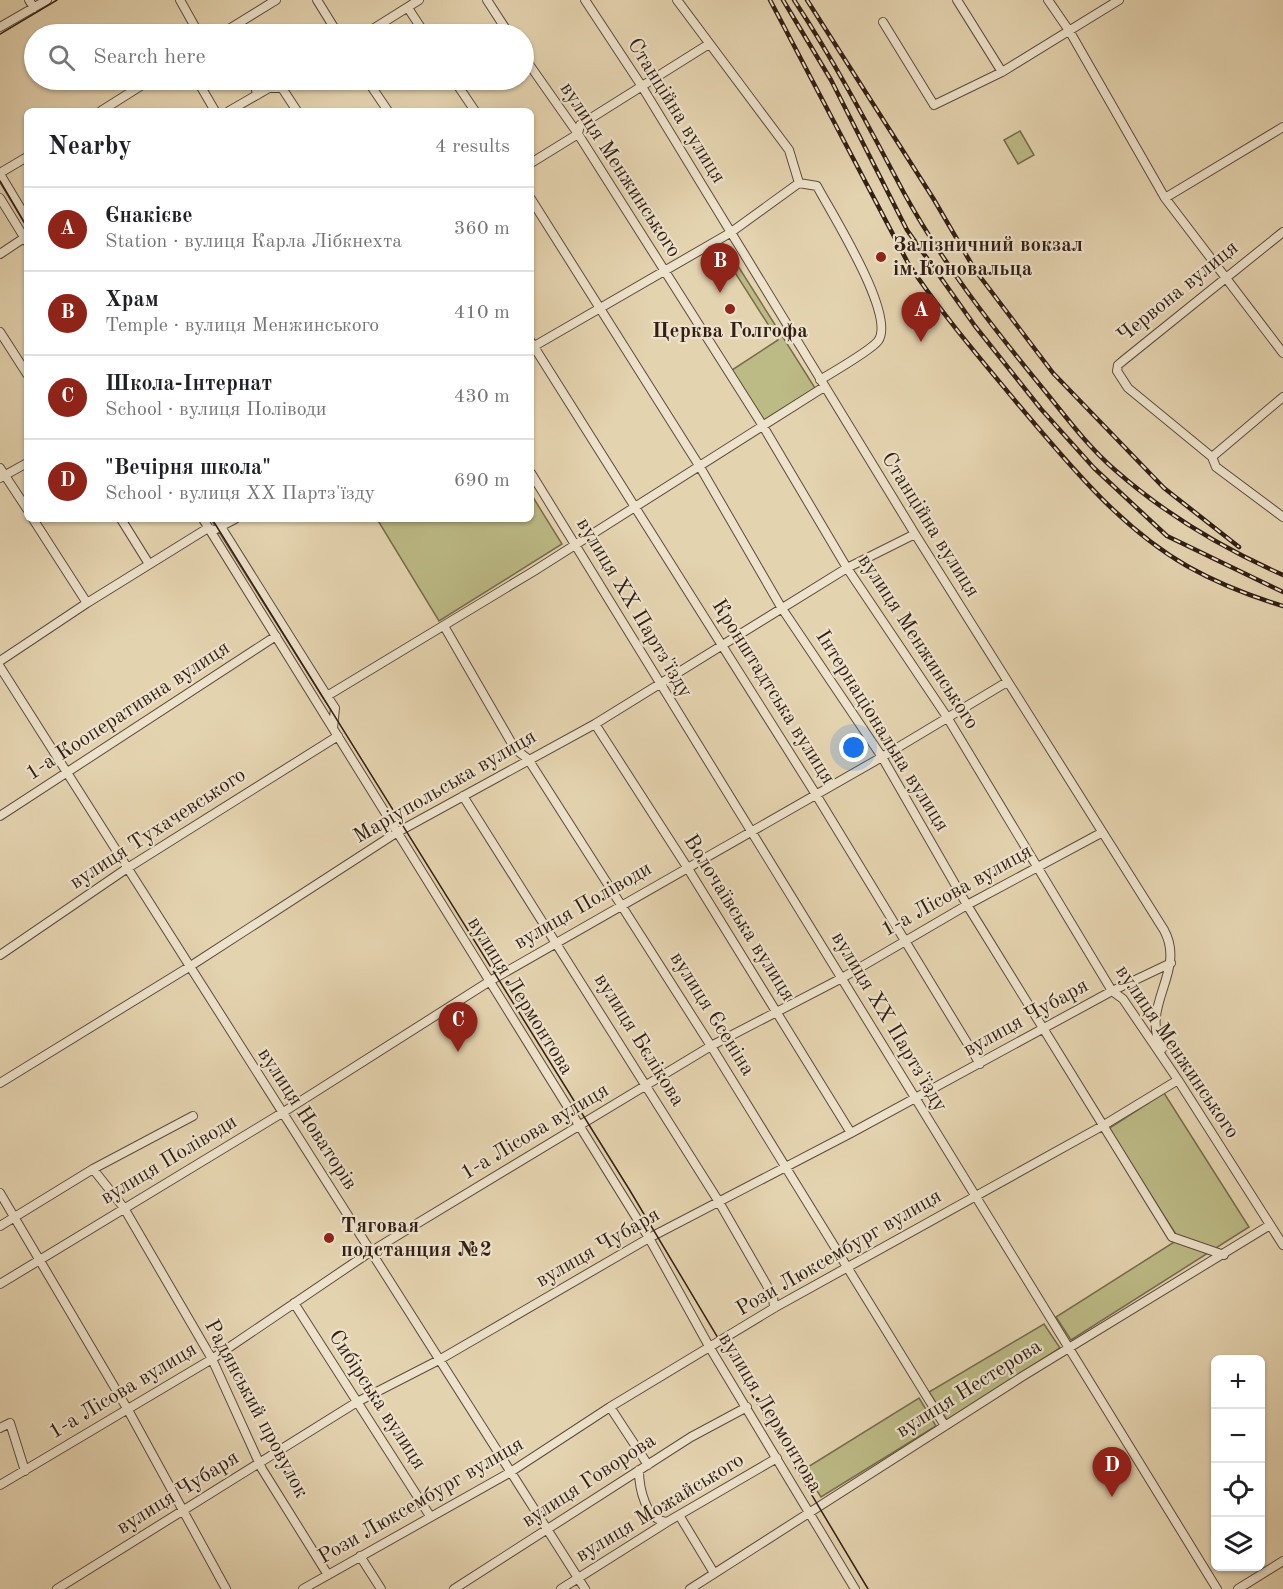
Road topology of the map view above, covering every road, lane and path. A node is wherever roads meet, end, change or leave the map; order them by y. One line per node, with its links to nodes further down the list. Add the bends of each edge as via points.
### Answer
1 (29, 0): 13 (street)
2 (46, 0): 13 (street)
3 (180, 0): 16 (street)
4 (276, 0): 17 (street)
5 (316, 0): 18 (street)
6 (419, 0): 14 (street)
7 (487, 0): 21 (street)
8 (585, 0): 27 (street, Станційна вулиця)
9 (677, 0): 24 (street)
10 (957, 0): 26 (street)
11 (1048, 0): 23 (street)
12 (1119, 0): 23 (street)
13 (34, 8): 22 (street)
14 (408, 8): 19 (street); 20 (street)
15 (883, 22): 26 (street, via 934,105)
16 (193, 24)
17 (239, 24)
18 (332, 24)
19 (382, 24)
20 (418, 24)
21 (503, 24)
22 (0, 27)
23 (1070, 32): 26 (street); 49 (street)
24 (709, 44): 27 (street); 47 (street, via 789,150)
25 (534, 71): 43 (street, вулиця Менжинського)
26 (1002, 72)
27 (641, 85): 43 (street, via 580,125); 53 (street, Станційна вулиця)
28 (134, 90): 36 (street)
29 (203, 90): 37 (street)
30 (256, 90): 35 (street)
31 (265, 90): 35 (street)
32 (283, 90): 39 (street)
33 (374, 90): 40 (street)
34 (461, 90): 41 (street)
35 (257, 94): 38 (street)
36 (106, 108)
37 (213, 108)
38 (234, 108)
39 (295, 108)
40 (386, 108)
41 (473, 108)
42 (1283, 127): 49 (street)
43 (578, 134): 45 (street); 57 (street, вулиця Менжинського)
44 (24, 159): 46 (street)
45 (534, 161)
46 (0, 174): 51 (street)
47 (799, 183): 53 (street); 65 (street, via 817,186 868,283 883,329 878,342)
48 (0, 198): 54 (street)
49 (1166, 198): 58 (street)
50 (534, 204): 59 (street, Інтернаціональна вулиця)
51 (24, 214)
52 (1283, 232): 58 (street, Червона вулиця)
53 (730, 233): 57 (street); 65 (street, Станційна вулиця)
54 (24, 236)
55 (24, 240): 56 (street)
56 (0, 254)
57 (664, 272): 59 (street); 67 (street, вулиця Менжинського)
58 (1225, 277): 63 (street); 68 (street, Червона вулиця, via 1118,365 1117,371 1128,388)
59 (600, 308): 61 (street); 70 (street, Інтернаціональна вулиця)
60 (0, 332): 64 (street)
61 (534, 344)
62 (534, 348): 74 (street, Кронштадтська вулиця)
63 (1283, 353)
64 (24, 369)
65 (822, 384): 67 (street); 81 (street, Станційна вулиця)
66 (1283, 397): 68 (street)
67 (763, 426): 70 (street); 84 (street, вулиця Менжинського)
68 (1212, 457): 75 (street, via 1216,467)
69 (24, 464): 71 (street)
70 (700, 467): 74 (street); 86 (street, Інтернаціональна вулиця)
71 (2, 474): 73 (street)
72 (534, 478): 82 (street, вулиця XX Партз'їзду)
73 (24, 505)
74 (635, 505): 82 (street); 89 (street, Кронштадтська вулиця)
75 (1283, 517)
76 (35, 522): 85 (street)
77 (122, 522): 83 (street)
78 (205, 522): 80 (street, вулиця Лермонтова)
79 (218, 523): 80 (street, via 214,530); 94 (street)
80 (208, 528): 83 (street); 88 (street, вулиця Лермонтова)
81 (915, 534): 84 (street, Маріупольська вулиця); 92 (street, Станційна вулиця)
82 (573, 544): 87 (street); 93 (street, вулиця XX Партз'їзду)
83 (150, 564): 85 (street)
84 (847, 568): 86 (street, Маріупольська вулиця); 95 (street, вулиця Менжинського)
85 (87, 603): 90 (street)
86 (781, 607): 89 (street, Маріупольська вулиця); 99 (street, Інтернаціональна вулиця)
87 (444, 626): 94 (street); 100 (street, вулиця Єсеніна, via 515,749)
88 (276, 636): 97 (street, вулиця Лермонтова); 101 (street, 1-а Кооперативна вулиця)
89 (722, 647): 93 (street, Маріупольська вулиця); 102 (street, Кронштадтська вулиця)
90 (0, 661)
91 (0, 667): 101 (street, вулиця Новаторів)
92 (1007, 681): 95 (street, вулиця Поліводи); 106 (street, Станційна вулиця)
93 (660, 685): 96 (street, Маріупольська вулиця); 105 (street, вулиця XX Партз'їзду)
94 (327, 696): 97 (street, via 335,708)
95 (947, 717): 99 (street, вулиця Поліводи); 109 (street, вулиця Менжинського)
96 (595, 724): 100 (street, Маріупольська вулиця); 108 (street, Волочаївська вулиця)
97 (333, 728): 98 (street, вулиця Лермонтова)
98 (338, 736): 107 (street, вулиця Лермонтова); 110 (street, вулиця Тухачевського)
99 (882, 757): 102 (street, вулиця Поліводи); 112 (street, Інтернаціональна вулиця)
100 (528, 759): 103 (street, Маріупольська вулиця); 111 (street, вулиця Єсеніна)
101 (67, 774): 104 (street, 1-а Кооперативна вулиця); 110 (street, вулиця Новаторів)
102 (815, 793): 105 (street, вулиця Поліводи); 113 (street, Кронштадтська вулиця)
103 (463, 796): 107 (street, Маріупольська вулиця); 114 (street, вулиця Бєлікова)
104 (0, 816)
105 (750, 831): 108 (street, вулиця Поліводи); 118 (street, вулиця XX Партз'їзду)
106 (1101, 833): 109 (street, 1-а Лісова вулиця); 116 (street, Станційна вулиця, via 1164,930 1173,954)
107 (396, 834): 117 (street, Маріупольська вулиця); 119 (street, вулиця Лермонтова)
108 (687, 867): 111 (street, вулиця Поліводи); 121 (street, Волочаївська вулиця)
109 (1037, 868): 112 (street, 1-а Лісова вулиця); 120 (street, вулиця Менжинського)
110 (126, 869): 115 (street, вулиця Тухачевського); 117 (street, вулиця Новаторів)
111 (622, 904): 114 (street, вулиця Поліводи); 123 (street, вулиця Єсеніна)
112 (967, 905): 113 (street, 1-а Лісова вулиця); 122 (street, Інтернаціональна вулиця)
113 (903, 941): 118 (street, 1-а Лісова вулиця); 124 (street, Кронштадтська вулиця)
114 (555, 942): 119 (street, вулиця Поліводи); 127 (street, вулиця Бєлікова)
115 (0, 955)
116 (1171, 963): 120 (street, вулиця Чубаря); 125 (street, Станційна вулиця, via 1154,1021 1156,1038)
117 (189, 967): 126 (street, Маріупольська вулиця); 129 (street, вулиця Новаторів)
118 (842, 978): 121 (street, 1-а Лісова вулиця); 128 (street, вулиця XX Партз'їзду)
119 (490, 981): 129 (street, вулиця Поліводи); 132 (street, вулиця Лермонтова)
120 (1112, 991): 122 (street, вулиця Чубаря); 125 (street, вулиця Менжинського, via 1123,999)
121 (775, 1012): 123 (street, 1-а Лісова вулиця); 133 (street, Волочаївська вулиця)
122 (1044, 1029): 124 (street, вулиця Чубаря); 131 (street, Інтернаціональна вулиця)
123 (711, 1046): 127 (street, 1-а Лісова вулиця); 134 (street, вулиця Єсеніна)
124 (980, 1064): 128 (street, вулиця Чубаря)
125 (1178, 1080): 131 (street, Рози Люксембург вулиця); 141 (street, вулиця Менжинського)
126 (0, 1083)
127 (646, 1085): 132 (street, 1-а Лісова вулиця); 138 (street, вулиця Бєлікова)
128 (915, 1098): 133 (street, вулиця Чубаря); 137 (street, вулиця XX Партз'їзду)
129 (282, 1113): 139 (street, вулиця Поліводи); 145 (street, вулиця Новаторів)
130 (193, 1116): 135 (street)
131 (1104, 1125): 137 (street, Рози Люксембург вулиця); 146 (street, Інтернаціональна вулиця, via 1172,1237)
132 (579, 1127): 143 (street, вулиця Лермонтова); 145 (street, 1-а Лісова вулиця)
133 (851, 1133): 134 (street, вулиця Чубаря)
134 (786, 1166): 138 (street, вулиця Чубаря); 148 (street, вулиця Єсеніна)
135 (93, 1169): 139 (street, Радянський провулок); 140 (street)
136 (0, 1193): 140 (street)
137 (975, 1197): 148 (street, Рози Люксембург вулиця); 153 (street, вулиця XX Партз'їзду)
138 (719, 1202): 143 (street, вулиця Чубаря); 151 (street, вулиця Бєлікова, via 772,1296)
139 (124, 1208): 147 (street, вулиця Поліводи); 154 (street, Радянський провулок)
140 (16, 1218): 142 (street); 147 (street)
141 (1270, 1225): 144 (street, вулиця Менжинського); 146 (street, вулиця Нестерова)
142 (0, 1226)
143 (649, 1238): 152 (street, вулиця Лермонтова); 155 (street, вулиця Чубаря)
144 (1283, 1245)
145 (370, 1252): 150 (street, 1-а Лісова вулиця); 155 (street, вулиця Новаторів)
146 (1224, 1255): 153 (street, вулиця Нестерова)
147 (39, 1260): 149 (street, вулиця Поліводи); 159 (street)
148 (848, 1269): 151 (street, Рози Люксембург вулиця); 160 (street, вулиця Єсеніна)
149 (0, 1284)
150 (294, 1303): 154 (street, 1-а Лісова вулиця); 156 (street, Сибірська вулиця)
151 (774, 1308): 152 (street, Рози Люксембург вулиця)
152 (710, 1348): 157 (street, Рози Люксембург вулиця); 158 (street, вулиця Лермонтова)
153 (1068, 1349): 160 (street, вулиця Нестерова); 189 (street, вулиця XX Партз'їзду)
154 (212, 1359): 159 (street, 1-а Лісова вулиця); 163 (street, Радянський провулок)
155 (439, 1360): 156 (street, вулиця Чубаря); 167 (street, вулиця Новаторів)
156 (357, 1402): 163 (street, вулиця Чубаря); 172 (street, Сибірська вулиця)
157 (610, 1407): 164 (street); 167 (street, Рози Люксембург вулиця)
158 (747, 1407): 162 (street, вулиця Лермонтова); 164 (street, вулиця Говорова)
159 (128, 1410): 166 (street, 1-а Лісова вулиця); 169 (street)
160 (945, 1426): 170 (street, вулиця Нестерова)
161 (0, 1428): 166 (street, via 10,1423)
162 (777, 1458): 170 (street, вулиця Лермонтова); 171 (street, вулиця Можайського)
163 (260, 1462): 169 (street, вулиця Чубаря); 178 (street, Радянський провулок)
164 (648, 1465): 165 (street, вулиця Говорова)
165 (639, 1470): 173 (street, via 639,1490 649,1509); 174 (street, вулиця Говорова)
166 (25, 1471): 168 (street, 1-а Лісова вулиця)
167 (509, 1473): 172 (street, Рози Люксембург вулиця); 174 (street, вулиця Новаторів)
168 (0, 1485)
169 (181, 1511): 180 (street, вулиця Чубаря); 181 (street)
170 (807, 1512): 177 (street, вулиця Нестерова); 188 (street, вулиця Лермонтова)
171 (679, 1515): 173 (street, вулиця Можайського); 177 (street)
172 (430, 1516): 175 (street, Рози Люксембург вулиця)
173 (667, 1522): 179 (street, вулиця Можайського)
174 (547, 1529): 179 (street, вулиця Новаторів); 184 (street, вулиця Говорова)
175 (360, 1556): 178 (street, Рози Люксембург вулиця); 183 (street)
176 (1283, 1561): 190 (street)
177 (714, 1573): 187 (street, вулиця Нестерова)
178 (328, 1575): 182 (street, Рози Люксембург вулиця)
179 (578, 1578): 185 (street, вулиця Можайського); 186 (street, вулиця Новаторів)
180 (57, 1589)
181 (226, 1589)
182 (303, 1589)
183 (381, 1589)
184 (454, 1589)
185 (561, 1589)
186 (585, 1589)
187 (690, 1589)
188 (855, 1589)
189 (1217, 1589)
190 (1238, 1589)

